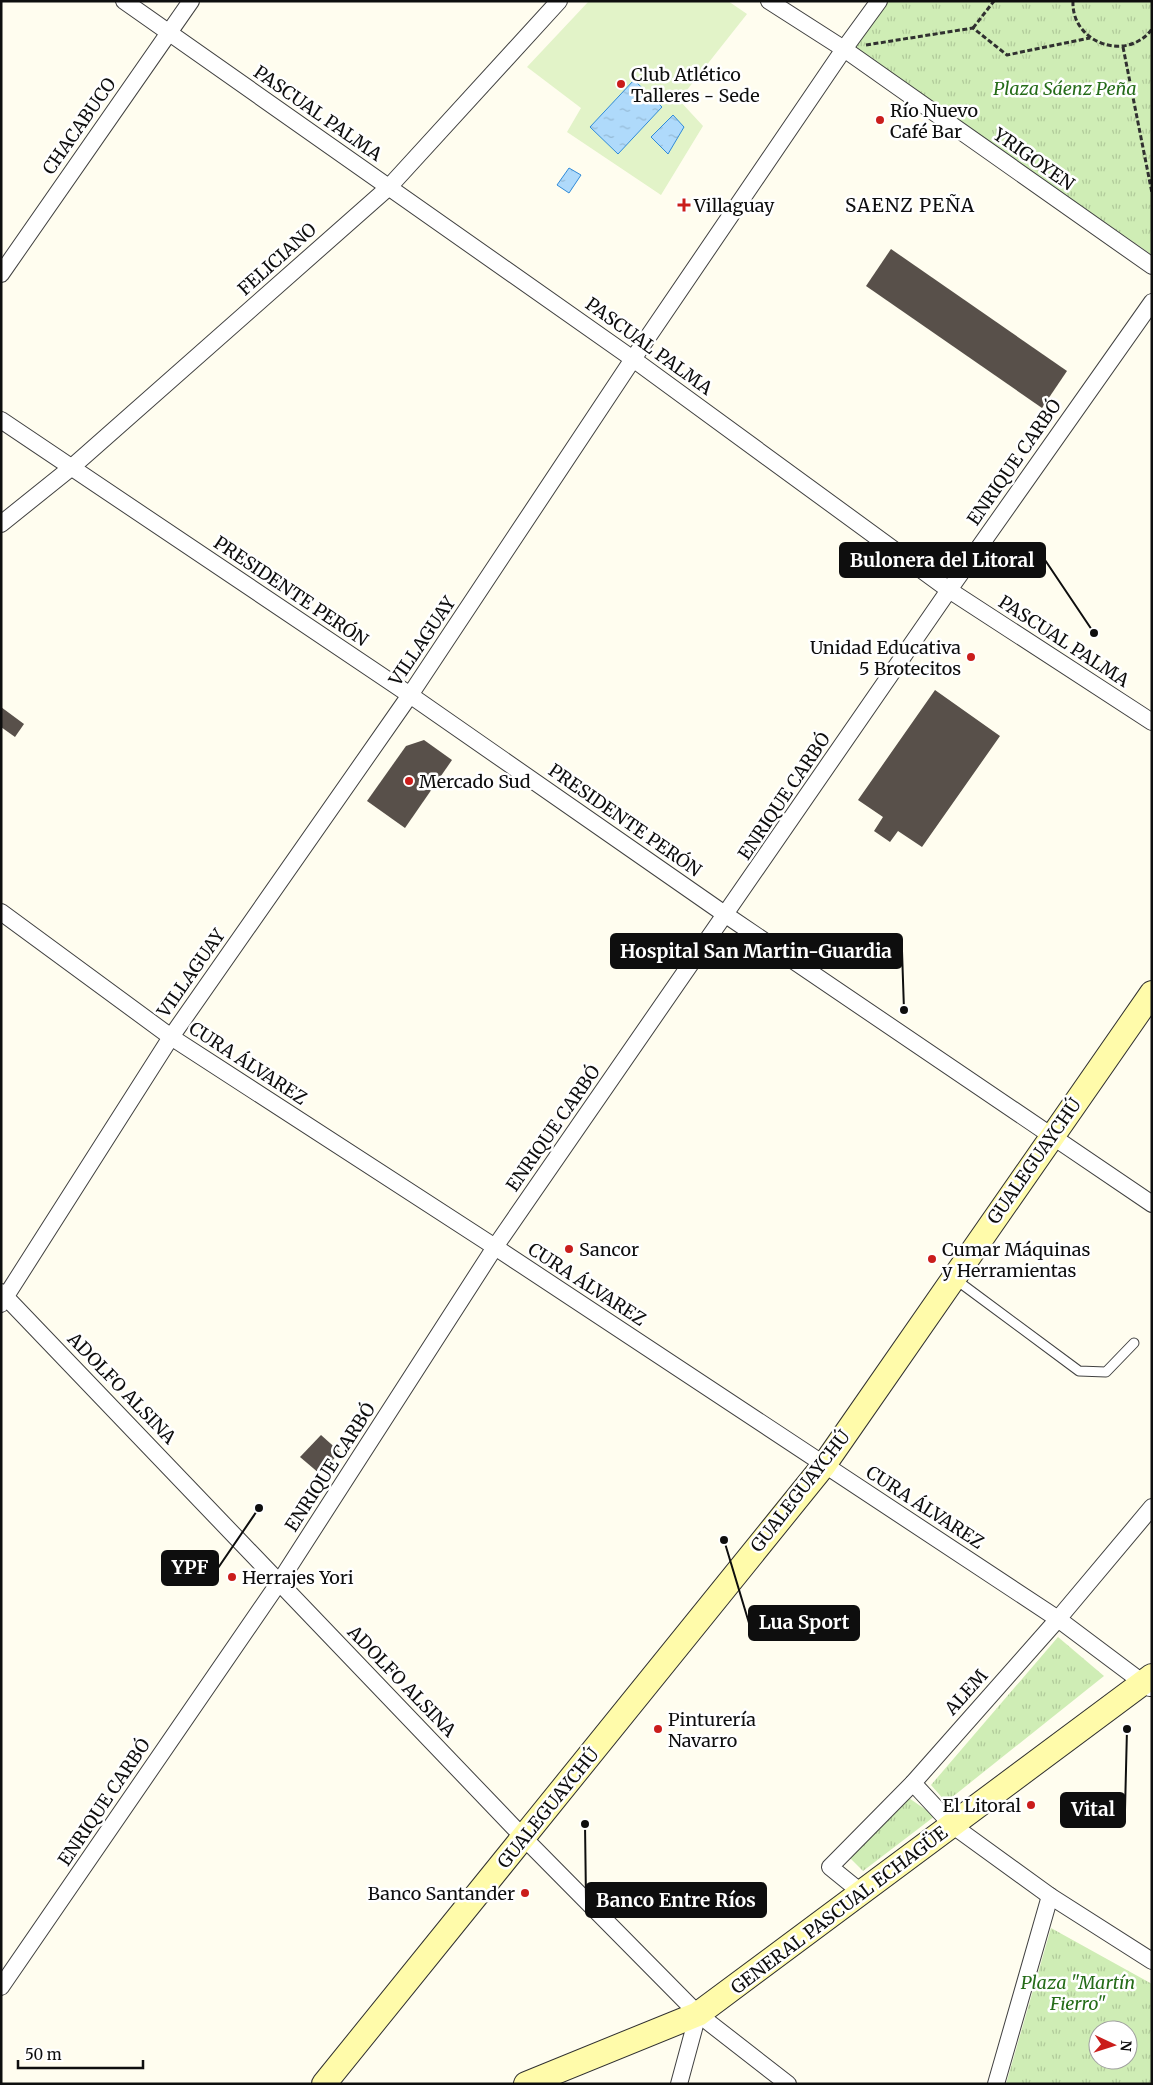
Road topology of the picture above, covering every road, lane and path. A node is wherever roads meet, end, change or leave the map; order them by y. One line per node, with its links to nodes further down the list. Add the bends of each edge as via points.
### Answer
1 (124, 1): 10 (street, PASCUAL PALMA)
2 (191, 1): 10 (street, CHACABUCO)
3 (559, 1): 14 (street, FELICIANO)
4 (769, 1): 13 (street, YRIGOYEN)
5 (880, 1): 13 (street, VILLAGUAY)
6 (994, 1): 8 (path)
7 (1073, 1): 11 (path, via 1075,17)
8 (973, 28): 11 (path, via 1007,55); 13 (path)
9 (1151, 30): 12 (path, via 1133,44)
10 (169, 32): 14 (street, PASCUAL PALMA); 17 (street, CHACABUCO)
11 (1090, 38): 12 (path, via 1100,44)
12 (1123, 47): 15 (path)
13 (844, 49): 16 (street, YRIGOYEN); 19 (street, VILLAGUAY)
14 (389, 187): 19 (street, PASCUAL PALMA); 21 (street, FELICIANO)
15 (1152, 193)
16 (1152, 266)
17 (1, 274)
18 (1152, 302): 23 (street, ENRIQUE CARBÓ)
19 (633, 359): 23 (street, PASCUAL PALMA); 24 (street, VILLAGUAY)
20 (1, 420): 21 (street, PRESIDENTE PERÓN)
21 (72, 468): 22 (street, FELICIANO); 24 (street, PRESIDENTE PERÓN)
22 (1, 524)
23 (949, 590): 25 (street, PASCUAL PALMA); 27 (street, ENRIQUE CARBÓ)
24 (410, 695): 27 (street, PRESIDENTE PERÓN); 29 (street, VILLAGUAY)
25 (1152, 722)
26 (1, 912): 29 (street, CURA ÁLVAREZ)
27 (726, 915): 30 (street, PRESIDENTE PERÓN); 32 (street, ENRIQUE CARBÓ)
28 (1152, 993): 30 (street, GUALEGUAYCHÚ)
29 (170, 1037): 32 (street, CURA ÁLVAREZ); 34 (street, VILLAGUAY)
30 (1051, 1135): 31 (street, PRESIDENTE PERÓN); 33 (street, GUALEGUAYCHÚ)
31 (1152, 1204)
32 (495, 1247): 36 (street, CURA ÁLVAREZ); 38 (street, ENRIQUE CARBÓ)
33 (953, 1278): 35 (lane, via 1079,1371 1106,1372); 36 (street, GUALEGUAYCHÚ)
34 (3, 1298): 38 (street, ADOLFO ALSINA)
35 (1134, 1343)
36 (824, 1464): 39 (street, CURA ÁLVAREZ); 43 (street, GUALEGUAYCHÚ)
37 (1152, 1507): 39 (street, ALEM)
38 (280, 1581): 43 (street, ADOLFO ALSINA); 47 (street, ENRIQUE CARBÓ)
39 (1058, 1619): 40 (street, CURA ÁLVAREZ); 41 (street, ALEM)
40 (1149, 1683): 42 (street, GENERAL PASCUAL ECHAGÜE)
41 (913, 1782): 42 (street); 44 (street, ALEM, via 830,1867)
42 (952, 1825): 44 (street, GENERAL PASCUAL ECHAGÜE); 45 (street)
43 (524, 1838): 48 (street, ADOLFO ALSINA); 49 (street, GUALEGUAYCHÚ)
44 (862, 1894): 48 (street, GENERAL PASCUAL ECHAGÜE)
45 (1050, 1896): 46 (street); 53 (street)
46 (1152, 1961)
47 (2, 1985)
48 (698, 2014): 50 (street, GENERAL PASCUAL ECHAGÜE); 51 (street); 52 (street, ADOLFO ALSINA)
49 (324, 2084)
50 (526, 2084)
51 (679, 2084)
52 (788, 2084)
53 (996, 2084)

